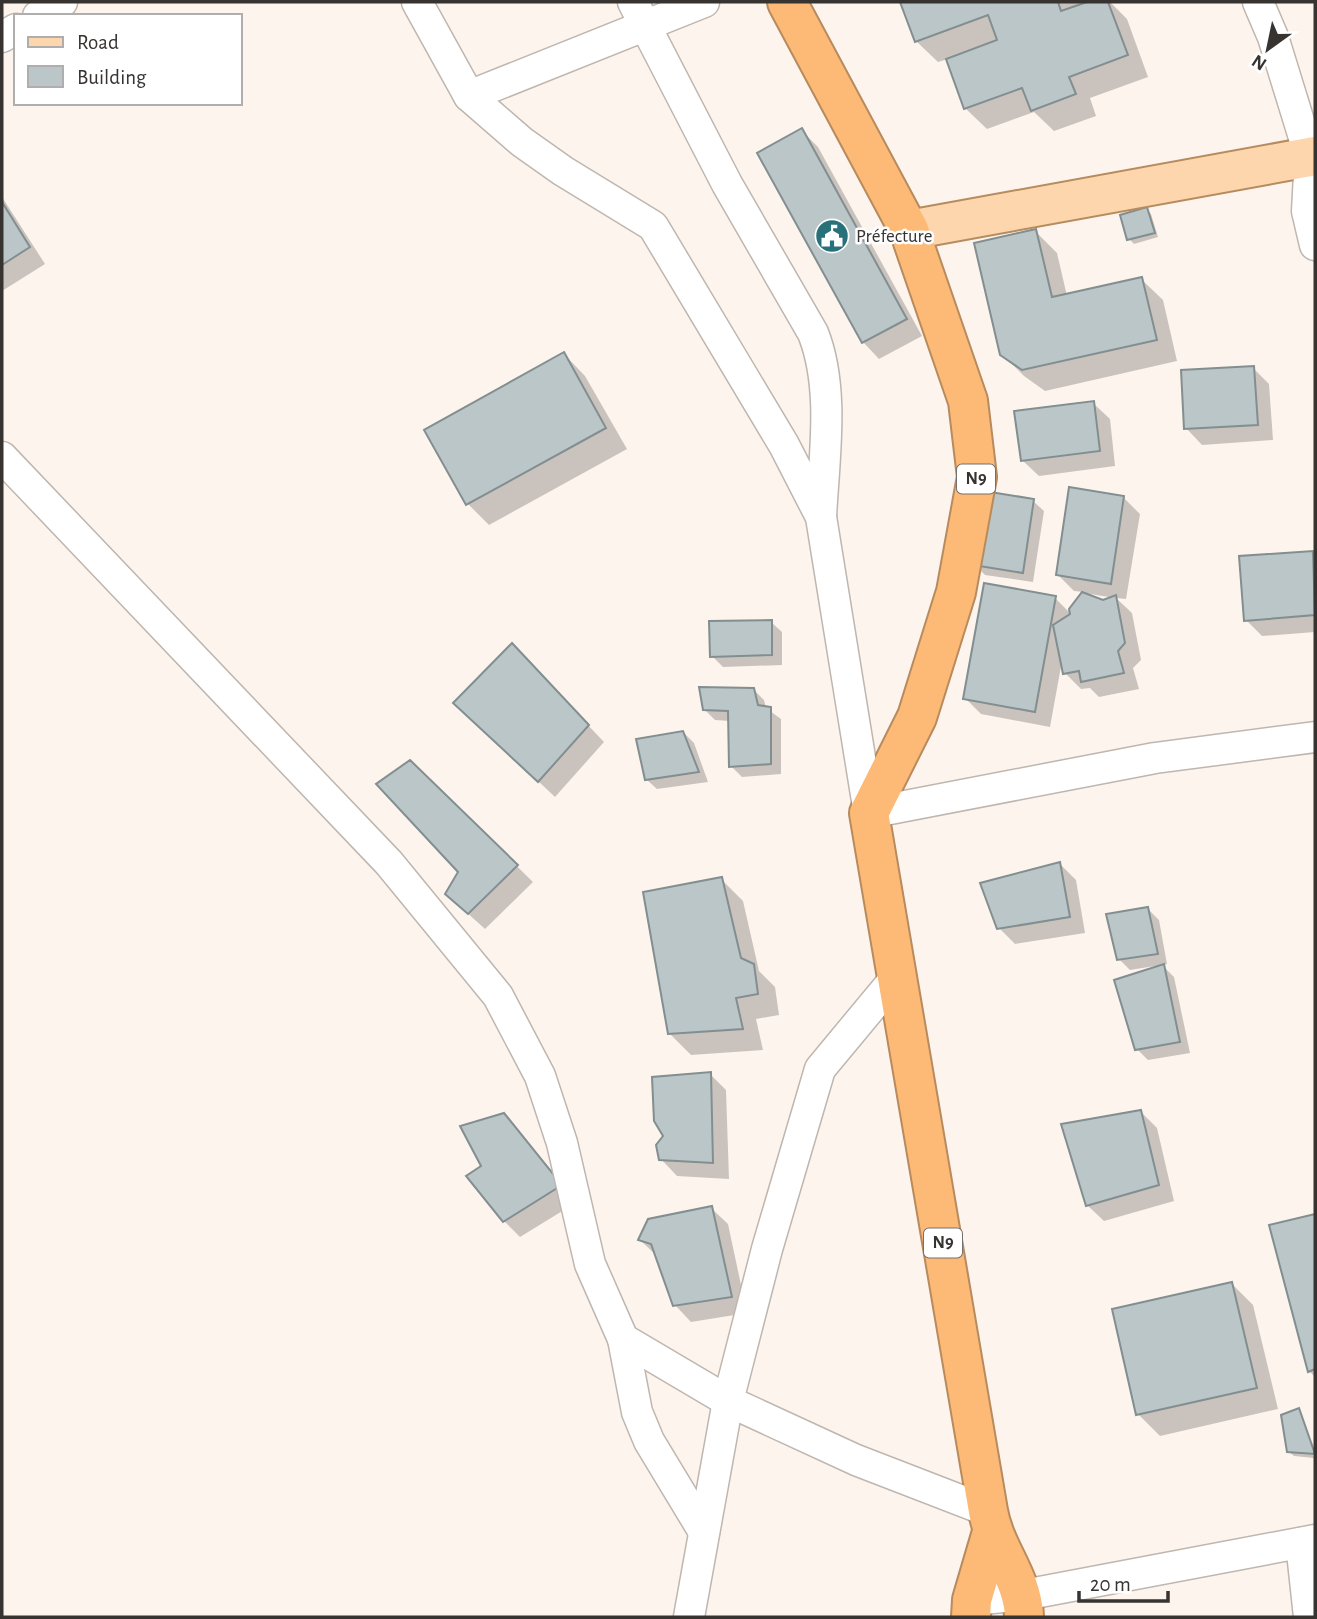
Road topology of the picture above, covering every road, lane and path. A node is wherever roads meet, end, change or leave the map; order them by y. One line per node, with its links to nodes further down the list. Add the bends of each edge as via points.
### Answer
1 (62, 2): 6 (street)
2 (417, 2): 8 (street)
3 (704, 2): 7 (street)
4 (787, 2): 10 (highway, N9)
5 (1258, 2): 9 (street)
6 (41, 14)
7 (640, 14): 8 (street); 13 (street, via 727,184 821,352 826,429)
8 (468, 96): 13 (street, via 563,172 653,226 784,445)
9 (1313, 157): 10 (main road); 11 (street, via 1307,211)
10 (909, 230): 15 (highway, N9, via 968,401 977,477 956,592 918,717)
11 (1315, 245)
12 (2, 457): 17 (street, via 389,863 498,996 540,1076 562,1143 590,1264)
13 (821, 517): 15 (street)
14 (1315, 737): 15 (street, via 1154,758)
15 (869, 813): 16 (highway, N9)
16 (898, 975): 18 (street, via 820,1069); 19 (highway, N9)
17 (623, 1339): 18 (street); 20 (street, via 637,1412 649,1441)
18 (728, 1401): 19 (street); 20 (street)
19 (990, 1522): 22 (highway, N9); 23 (highway, N9)
20 (704, 1532): 24 (street)
21 (1308, 1541): 22 (street); 25 (street)
22 (1024, 1606): 23 (street)
23 (971, 1609)
24 (689, 1617)
25 (1309, 1617)

